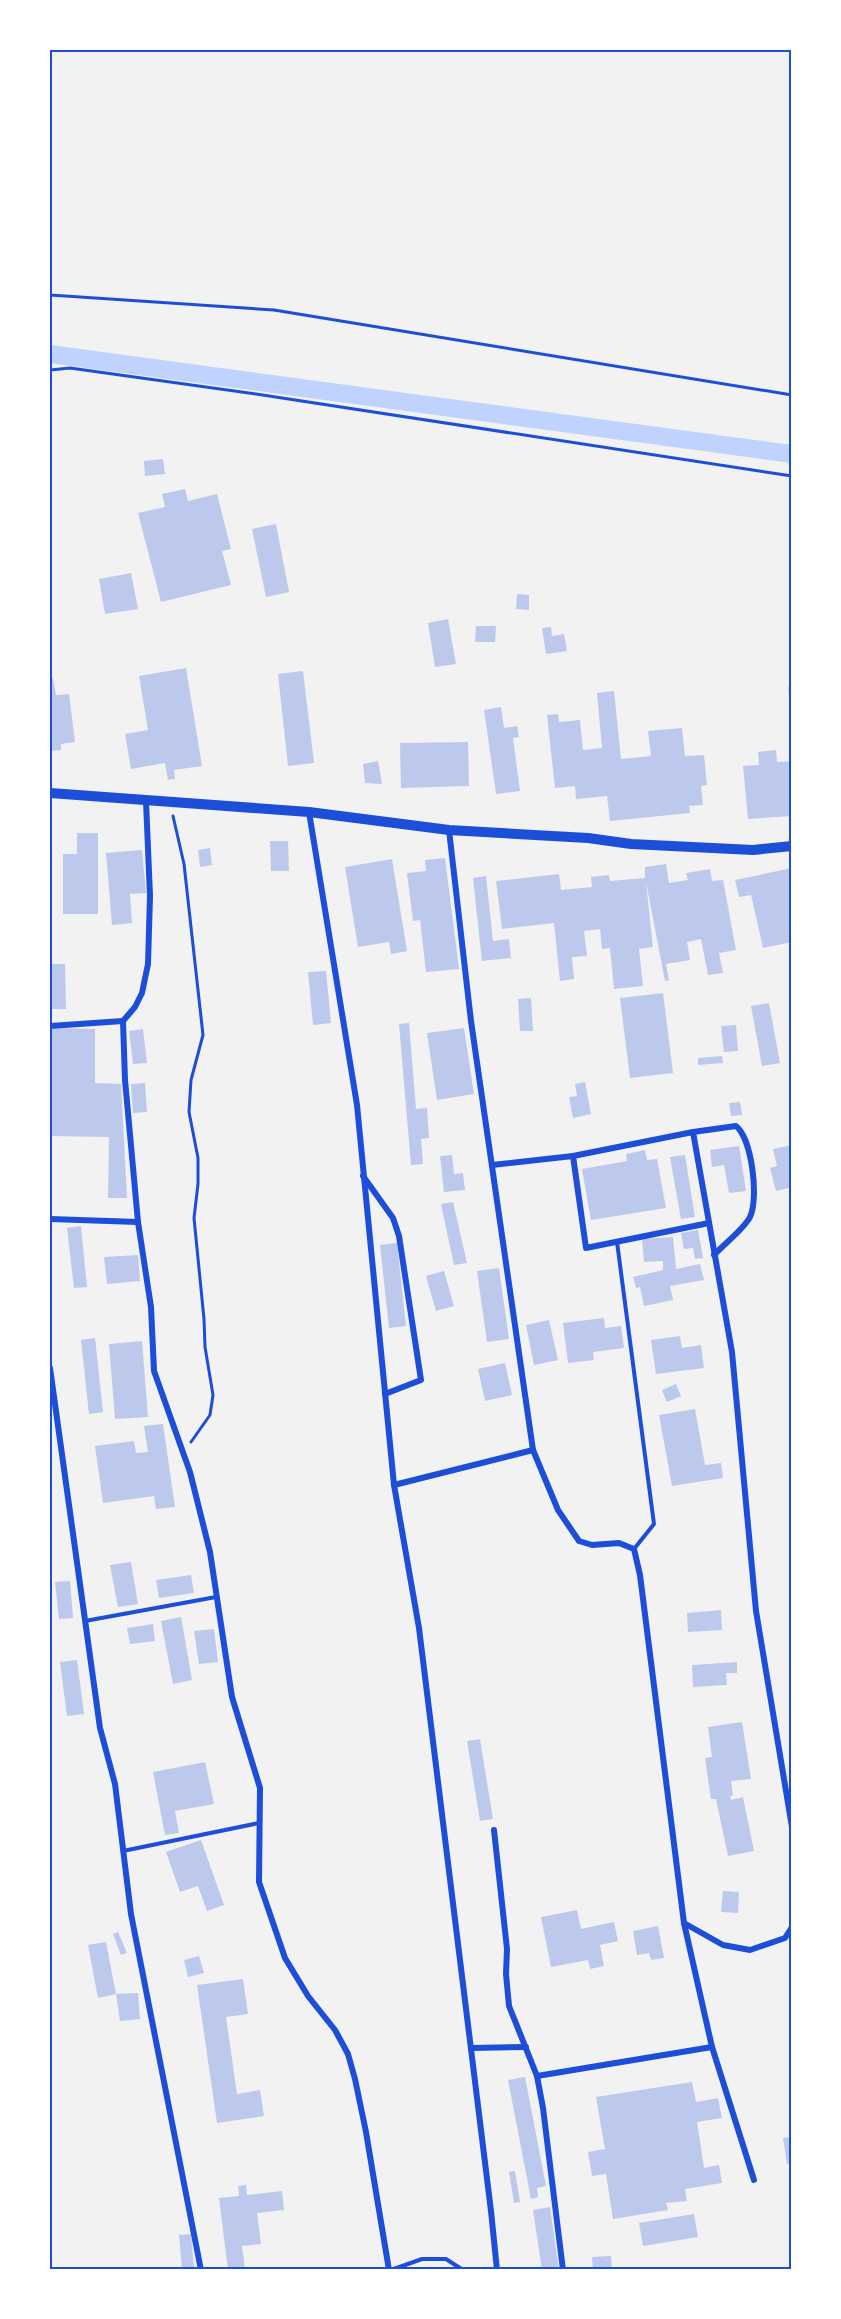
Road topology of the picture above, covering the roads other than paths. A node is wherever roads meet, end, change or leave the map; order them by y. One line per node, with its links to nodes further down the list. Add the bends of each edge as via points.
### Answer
1 (50, 793): 2 (main road)
2 (146, 801): 3 (main road); 6 (street, via 148,964 142,993)
3 (309, 812): 4 (main road); 11 (street, via 357,1105)
4 (449, 830): 5 (main road, via 753,850); 10 (street)
5 (792, 846)
6 (123, 1021): 7 (street); 13 (street)
7 (50, 1026)
8 (693, 1132): 9 (street); 14 (street); 16 (street, via 736,1126 749,1152 753,1208 749,1218)
9 (573, 1156): 10 (street); 15 (street, via 586,1248)
10 (492, 1165): 19 (street)
11 (363, 1175): 18 (street); 18 (street, via 393,1218 399,1236 421,1380)
12 (50, 1219): 13 (street)
13 (138, 1222): 22 (street, via 151,1307 154,1371 190,1472 210,1552)
14 (709, 1223): 15 (street); 16 (street)
15 (617, 1242): 21 (lane, via 654,1524)
16 (714, 1255): 25 (street, via 732,1352 756,1611)
17 (50, 1368): 23 (street)
18 (385, 1394): 20 (street)
19 (533, 1450): 20 (street); 21 (street, via 558,1510 579,1541 592,1545 619,1543)
20 (394, 1485): 32 (street, via 419,1628)
21 (634, 1549): 28 (street)
22 (216, 1597): 23 (lane); 24 (street, via 232,1696 260,1788)
23 (85, 1621): 27 (street, via 100,1728 115,1784)
24 (260, 1823): 27 (lane); 36 (street, via 259,1882 285,1958 335,2030 353,2071)
25 (792, 1827)
26 (494, 1830): 30 (street, via 509,2006)
27 (123, 1851): 35 (street, via 131,1914)
28 (684, 1923): 29 (street, via 723,1946 750,1950 785,1938); 31 (street)
29 (792, 1927)
30 (526, 2047): 32 (street); 33 (street)
31 (712, 2047): 33 (street); 34 (street)
32 (471, 2048): 38 (street)
33 (537, 2076): 39 (street)
34 (754, 2180)
35 (201, 2270)
36 (390, 2270): 37 (lane, via 422,2259 446,2259)
37 (463, 2270)
38 (497, 2270)
39 (563, 2270)

